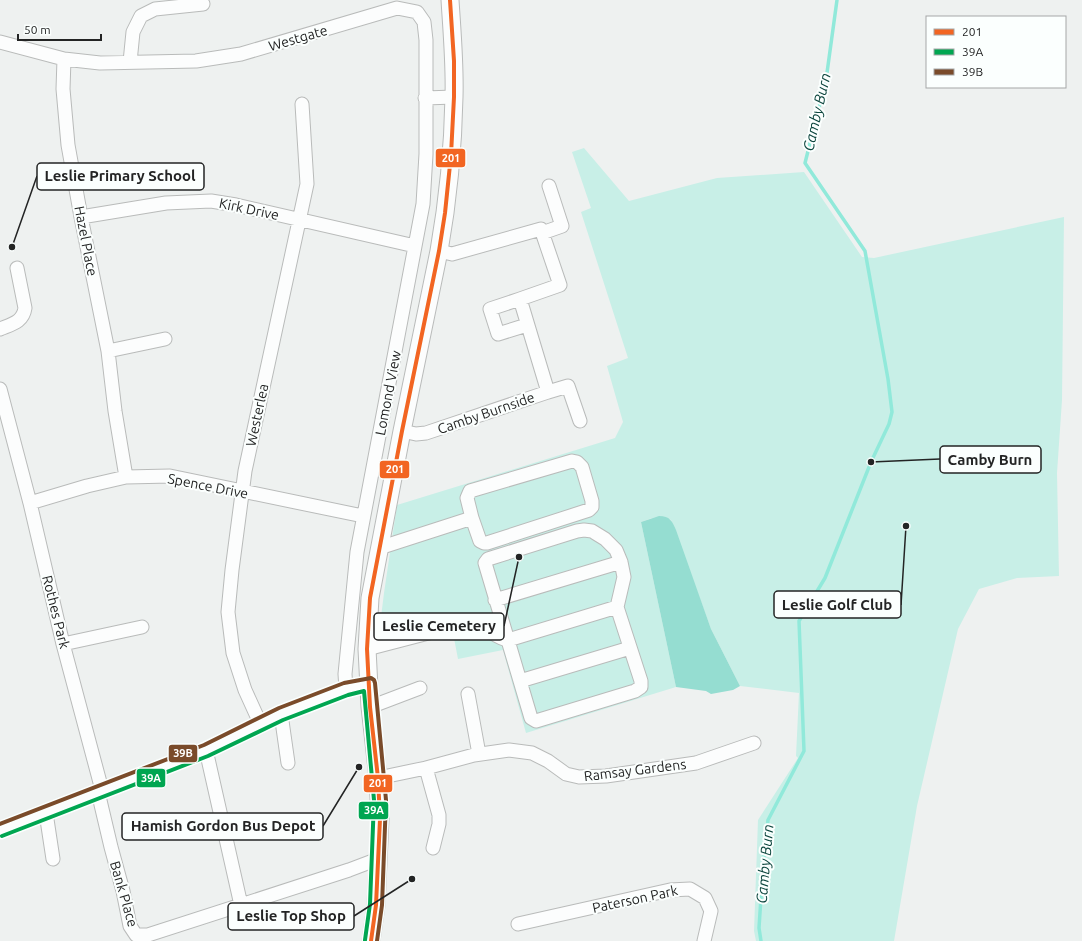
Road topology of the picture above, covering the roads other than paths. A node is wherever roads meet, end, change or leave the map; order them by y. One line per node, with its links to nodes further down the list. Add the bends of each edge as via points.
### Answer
1 (450, 0): 7 (main road)
2 (204, 4): 6 (street, via 155,9 141,16 133,32)
3 (0, 42): 5 (street, Westgate)
4 (426, 56): 6 (street, Westgate, via 424,22 417,12 397,8 241,54 196,62); 8 (street, Lomond View)
5 (64, 60): 6 (street, Westgate); 11 (street, Hazel Place, via 63,89 68,145)
6 (130, 62)
7 (454, 97): 8 (street); 15 (main road, via 449,190)
8 (425, 98): 14 (street, Lomond View, via 426,154 423,204)
9 (302, 104): 12 (street, Westerlea, via 307,184)
10 (549, 186): 13 (street, via 562,226)
11 (81, 217): 12 (street, Kirk Drive, via 166,204 211,201); 21 (street, Hazel Place)
12 (299, 220): 14 (street, Kirk Drive); 27 (street, Westerlea)
13 (542, 233): 15 (street, via 541,229 452,254); 17 (street, via 560,285)
14 (415, 246): 30 (street, Lomond View)
15 (439, 251): 25 (main road)
16 (17, 268): 19 (street, via 24,314 19,320)
17 (520, 299): 18 (street, Camby Burnside); 18 (street, via 490,309 498,334)
18 (527, 325): 23 (street, Camby Burnside)
19 (0, 329)
20 (165, 339): 21 (street)
21 (108, 351): 26 (street, Hazel Place)
22 (0, 389): 28 (street, Rothes Park)
23 (548, 392): 24 (street, via 568,386); 25 (street, Camby Burnside, via 426,433)
24 (580, 421)
25 (402, 431): 33 (main road)
26 (126, 477): 27 (street, Spence Drive, via 170,476); 28 (street, Spence Drive)
27 (242, 492): 30 (street, Spence Drive); 49 (street, Westerlea, via 228,612 233,653 245,690)
28 (30, 503): 39 (street, Rothes Park)
29 (589, 510): 31 (street, via 484,543 478,538); 31 (street, via 592,501 582,466 572,461 470,491 467,498); 32 (street)
30 (363, 516): 45 (street, Lomond View, via 345,674)
31 (472, 518): 33 (street)
32 (592, 532): 34 (street, via 616,550); 35 (street, via 577,531 486,560 485,566)
33 (378, 548): 41 (main road, via 370,598)
34 (621, 562): 35 (street); 36 (street, via 624,577)
35 (495, 600): 38 (street)
36 (617, 607): 38 (street); 40 (street)
37 (142, 627): 39 (street)
38 (508, 640): 41 (street, via 481,626 467,623); 42 (street)
39 (63, 644): 56 (street, Rothes Park)
40 (630, 648): 42 (street); 42 (street, via 641,687 620,696 536,721 531,718)
41 (367, 649): 43 (main road)
42 (520, 681)
43 (369, 684): 45 (street); 47 (main road)
44 (420, 688): 47 (street)
45 (346, 689): 48 (street)
46 (468, 694): 52 (street)
47 (370, 707): 55 (main road)
48 (281, 714): 49 (street); 53 (street)
49 (260, 723): 51 (street)
50 (754, 743): 52 (street, Ramsay Gardens, via 696,763 606,776 579,777 566,774 532,753 509,750)
51 (206, 750): 56 (street); 62 (street)
52 (479, 754): 54 (street, Ramsay Gardens)
53 (288, 763)
54 (426, 768): 55 (street, Ramsay Gardens); 59 (street, via 439,815)
55 (378, 778): 61 (main road)
56 (100, 791): 57 (street); 62 (street, Bank Place, via 130,926 136,935 148,935)
57 (46, 813): 58 (street); 60 (street)
58 (0, 830)
59 (433, 848)
60 (53, 859)
61 (378, 859): 62 (street, Bank Place); 64 (main road)
62 (241, 905)
63 (518, 924): 65 (street, Paterson Park, via 670,890 690,888 705,898 711,911)
64 (371, 941)
65 (704, 941)

